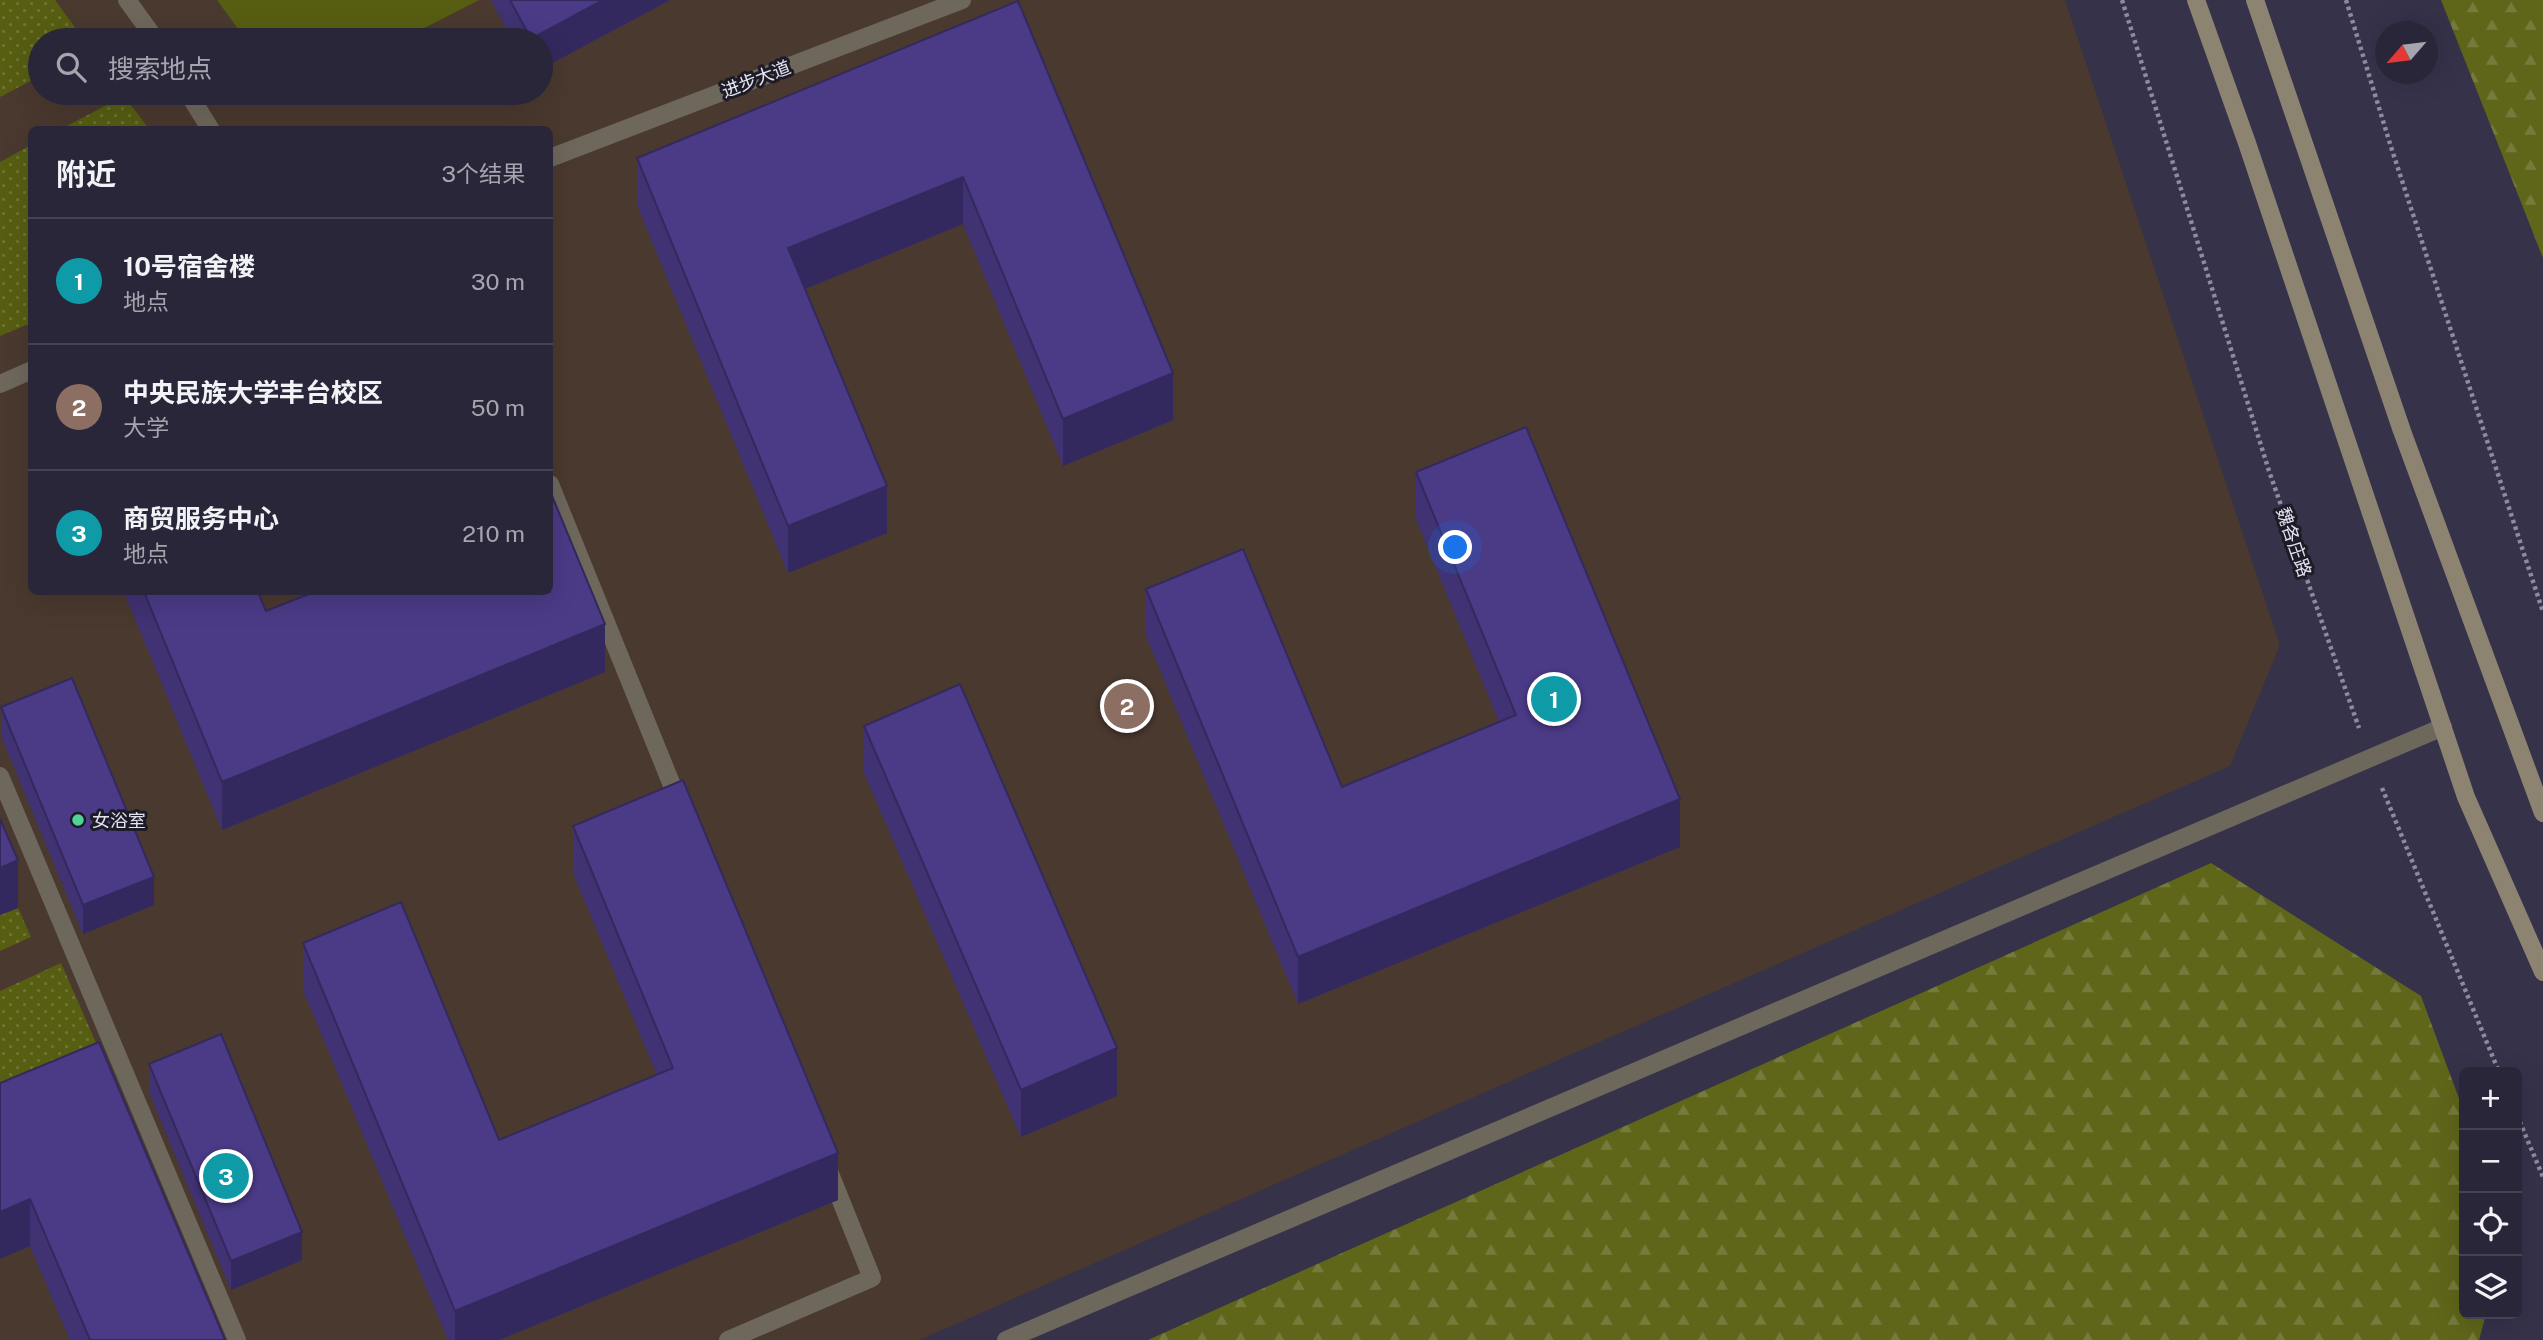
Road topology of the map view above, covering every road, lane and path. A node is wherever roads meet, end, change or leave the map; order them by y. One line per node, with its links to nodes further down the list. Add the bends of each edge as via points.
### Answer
1 (127, 0): 7 (street)
2 (962, 0): 10 (street, 进步大道)
3 (2122, 0): 16 (path, 魏各庄路, via 2269,471)
4 (2196, 0): 15 (main road)
5 (2255, 0): 18 (main road, via 2402,432)
6 (2346, 0): 14 (path)
7 (147, 28)
8 (195, 105): 9 (street)
9 (209, 126)
10 (553, 157)
11 (28, 372): 12 (street)
12 (0, 384)
13 (553, 491): 19 (street)
14 (2543, 612)
15 (2442, 727): 16 (street); 20 (main road, via 2466,797)
16 (2370, 758): 21 (path, 魏各庄路); 27 (street)
17 (0, 776): 25 (street)
18 (2543, 813)
19 (685, 817)
20 (2543, 972)
21 (2497, 1067)
22 (2522, 1127): 24 (path)
23 (820, 1150): 26 (street, via 873,1278)
24 (2543, 1177)
25 (237, 1340)
26 (728, 1340)
27 (1006, 1340)

